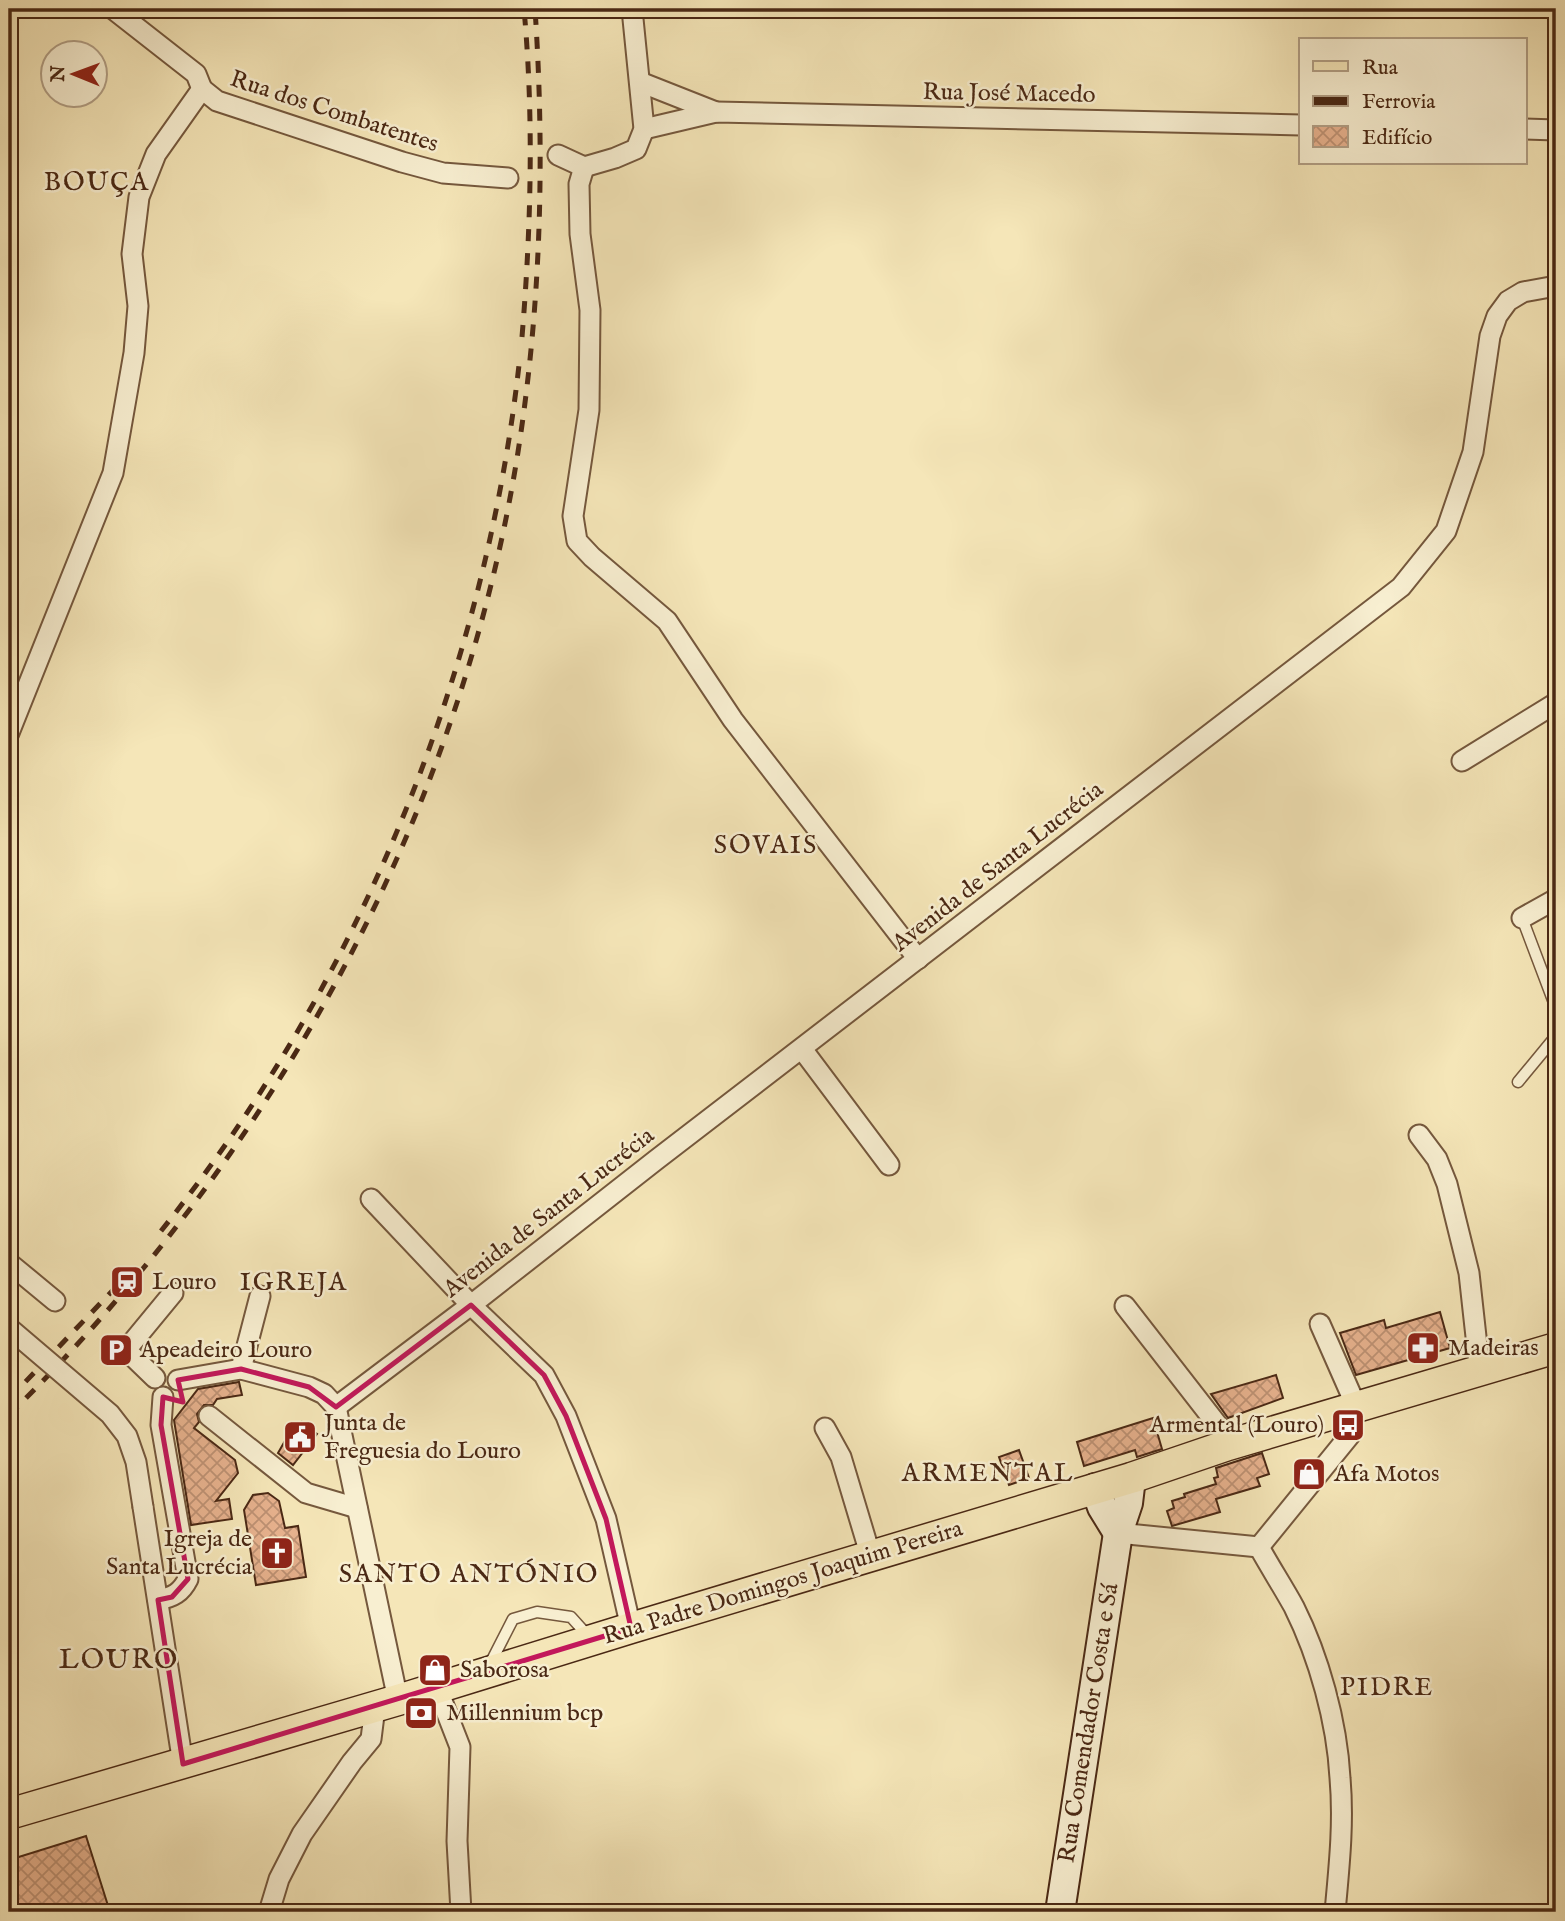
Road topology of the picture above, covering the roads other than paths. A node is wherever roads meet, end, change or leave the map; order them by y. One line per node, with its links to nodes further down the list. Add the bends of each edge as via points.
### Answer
1 (113, 9): 4 (street, via 196,74)
2 (632, 9): 3 (street)
3 (640, 82): 5 (street, Rua José Macedo); 7 (street)
4 (202, 89): 12 (street, Rua dos Combatentes, via 217,101 402,162 443,173); 15 (street, Rua dos Combatentes, via 156,154 139,197 132,254 138,306 134,353 113,473)
5 (716, 113): 6 (street, Rua José Macedo); 7 (street, Rua José Macedo)
6 (1299, 125)
7 (644, 129): 11 (street, via 636,149)
8 (1526, 129): 9 (street)
9 (1556, 130)
10 (558, 155): 11 (street)
11 (584, 167): 19 (street, via 579,184 580,234 590,310 589,410 573,516 578,541 667,621 733,720)
12 (508, 178)
13 (1556, 286): 19 (street, Avenida de Santa Lucrécia, via 1523,292 1508,301 1497,316 1473,453 1446,531 1401,587)
14 (1556, 703): 16 (street)
15 (9, 733)
16 (1462, 761)
17 (1556, 899): 18 (street)
18 (1522, 918): 20 (lane)
19 (918, 959): 22 (street, Avenida de Santa Lucrécia)
20 (1556, 1008)
21 (1556, 1035): 23 (lane)
22 (802, 1049): 25 (street); 31 (street, Avenida de Santa Lucrécia)
23 (1518, 1082)
24 (1419, 1135): 37 (street, via 1437,1159 1447,1185 1469,1273)
25 (889, 1165)
26 (371, 1199): 31 (street)
27 (9, 1263): 29 (street)
28 (173, 1293): 38 (street, via 126,1350)
29 (48, 1295)
30 (260, 1296): 36 (street)
31 (471, 1305): 41 (street, Avenida de Santa Lucrécia); 53 (street, via 544,1376 566,1416 606,1519)
32 (1125, 1306): 45 (street, via 1223,1432)
33 (1320, 1324): 43 (street)
34 (9, 1328): 52 (street, bridge, via 110,1415 127,1436 136,1462)
35 (1556, 1348): 37 (main road, Rua Padre Domingos Joaquim Pereira)
36 (241, 1369): 39 (street); 41 (street, via 309,1387)
37 (1483, 1370): 43 (main road, Rua Padre Domingos Joaquim Pereira)
38 (155, 1378): 39 (street, via 169,1372); 40 (street, via 155,1390)
39 (178, 1380): 40 (street, via 176,1392)
40 (163, 1397): 52 (street, via 161,1425 188,1579 172,1597)
41 (336, 1407): 48 (street)
42 (209, 1416): 48 (street, via 306,1493)
43 (1354, 1422): 45 (main road, Rua Padre Domingos Joaquim Pereira); 50 (street)
44 (825, 1428): 51 (street, via 841,1457)
45 (1228, 1445): 46 (main road, Rua Padre Domingos Joaquim Pereira)
46 (1131, 1478): 47 (main road, Rua Padre Domingos Joaquim Pereira); 49 (main road, Rua Comendador Costa e Sá)
47 (1095, 1488): 49 (main road); 51 (main road, Rua Padre Domingos Joaquim Pereira)
48 (357, 1507): 57 (street)
49 (1118, 1533): 50 (street); 60 (main road, Rua Comendador Costa e Sá)
50 (1259, 1547): 63 (street, via 1294,1608 1328,1699 1340,1777)
51 (871, 1557): 53 (main road, Rua Padre Domingos Joaquim Pereira)
52 (158, 1600): 58 (street)
53 (631, 1628): 54 (main road, Rua Padre Domingos Joaquim Pereira)
54 (592, 1640): 55 (main road, Rua Padre Domingos Joaquim Pereira); 55 (lane, via 571,1617 537,1612 513,1619)
55 (486, 1673): 56 (main road, Rua Padre Domingos Joaquim Pereira)
56 (437, 1688): 57 (main road, Rua Padre Domingos Joaquim Pereira); 62 (street, via 460,1747 457,1841)
57 (386, 1704): 58 (main road, Rua Padre Domingos Joaquim Pereira); 61 (street, via 371,1739 302,1834 279,1879)
58 (183, 1764): 59 (main road, Rua Padre Domingos Joaquim Pereira)
59 (9, 1815)
60 (1062, 1911)
61 (269, 1912)
62 (461, 1912)
63 (1335, 1912)

